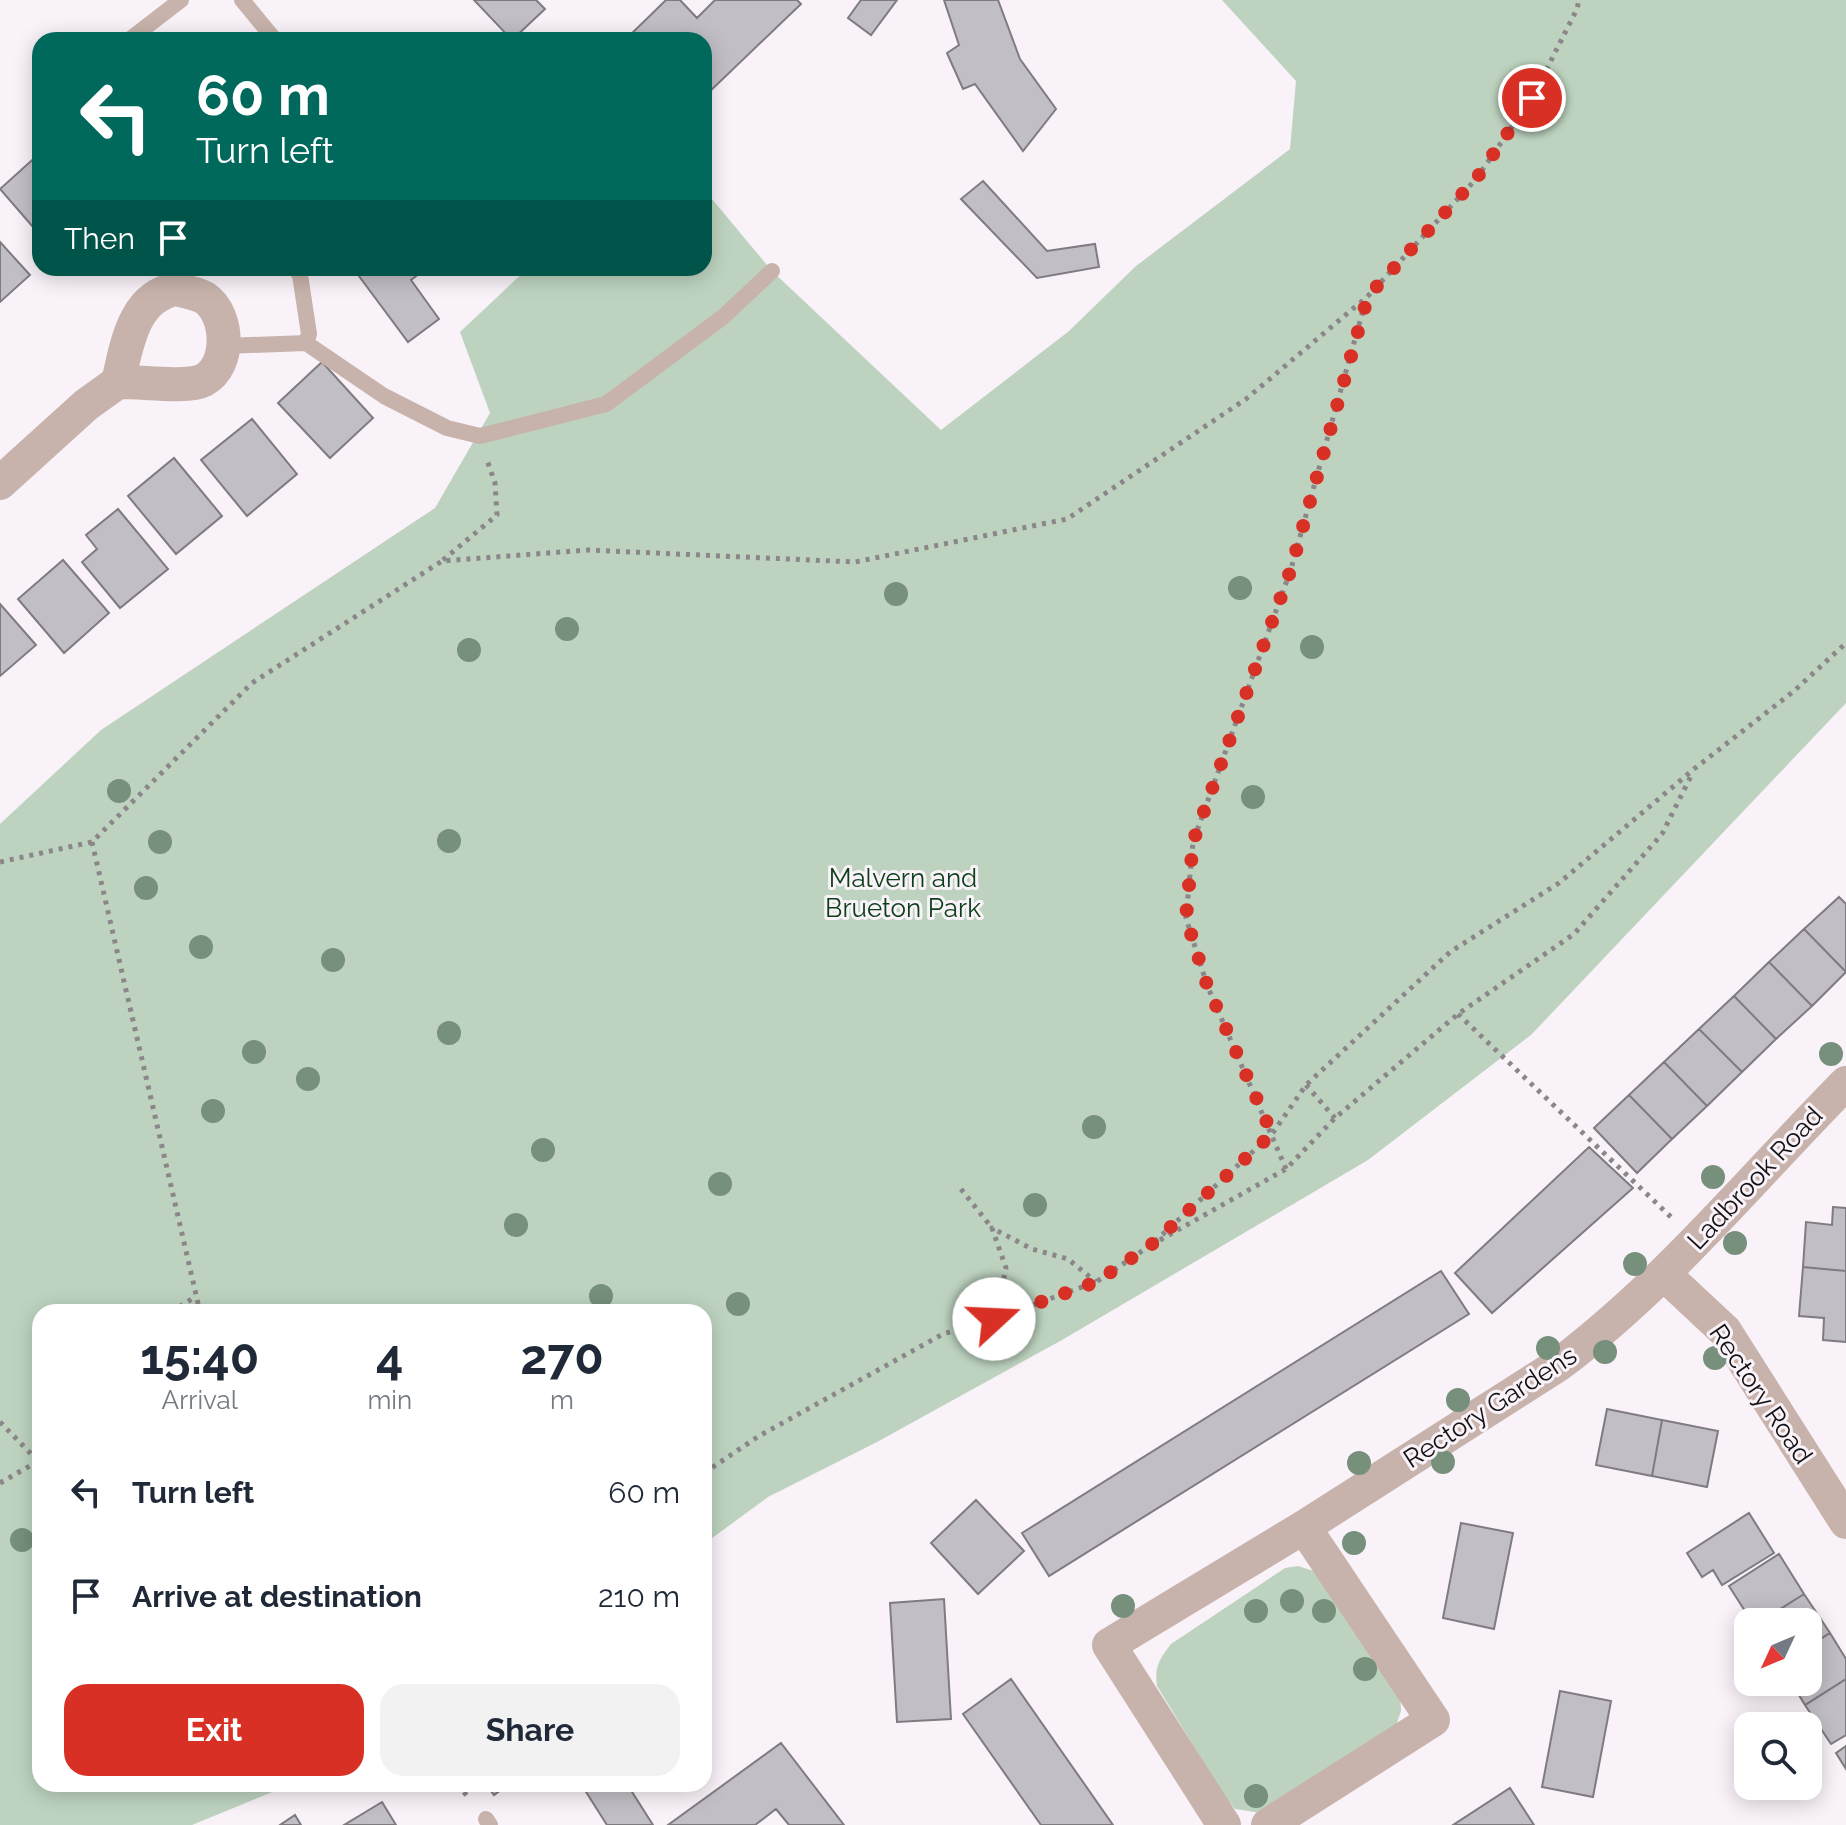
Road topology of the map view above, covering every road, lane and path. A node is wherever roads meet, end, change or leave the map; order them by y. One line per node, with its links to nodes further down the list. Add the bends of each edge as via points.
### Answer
1 (181, 0): 4 (lane)
2 (242, 0): 5 (lane)
3 (1579, 0): 8 (path, via 1532,98 1476,179)
4 (139, 32)
5 (268, 32)
6 (772, 271): 12 (lane, via 723,317 606,404)
7 (300, 276): 9 (lane)
8 (1368, 296): 14 (path, via 1246,399 1067,519 855,562 588,550); 23 (path, via 1291,569 1193,842 1186,918 1207,985)
9 (306, 343): 10 (lane); 12 (lane, via 384,396 447,428)
10 (224, 346): 11 (street, via 208,378 198,382); 11 (street, via 217,313 206,299 192,292 164,291 139,311)
11 (118, 382): 13 (street)
12 (480, 436): 14 (path, via 495,483 497,515)
13 (0, 483)
14 (442, 561): 17 (path, via 252,683)
15 (1846, 643): 16 (path)
16 (1694, 769): 19 (path, via 1662,834 1574,934); 21 (path, via 1559,883 1450,952)
17 (92, 842): 18 (path); 31 (path)
18 (0, 862)
19 (1458, 1014): 22 (path); 27 (path)
20 (1846, 1083): 27 (street, Ladbrook Road)
21 (1306, 1085): 22 (path); 23 (path)
22 (1335, 1118): 24 (path)
23 (1272, 1134): 24 (path); 28 (path)
24 (1286, 1169): 28 (path)
25 (961, 1189): 26 (path)
26 (992, 1228): 30 (path, via 1032,1249 1068,1259); 34 (path, via 1006,1268)
27 (1694, 1242): 29 (street, Ladbrook Road)
28 (1151, 1245): 30 (path)
29 (1665, 1275): 40 (street, Rectory Road, via 1725,1331); 41 (street, Rectory Gardens, via 1558,1365)
30 (1096, 1282): 34 (path)
31 (195, 1297): 32 (path); 33 (path)
32 (184, 1304)
33 (197, 1304)
34 (994, 1319): 38 (path, via 943,1334)
35 (0, 1422): 36 (path)
36 (32, 1454)
37 (32, 1465): 39 (path)
38 (712, 1468)
39 (0, 1483)
40 (1846, 1522)
41 (1304, 1527): 42 (street, Rectory Gardens, via 1101,1641); 43 (street, via 1437,1721)
42 (1224, 1825)
43 (1268, 1825)

